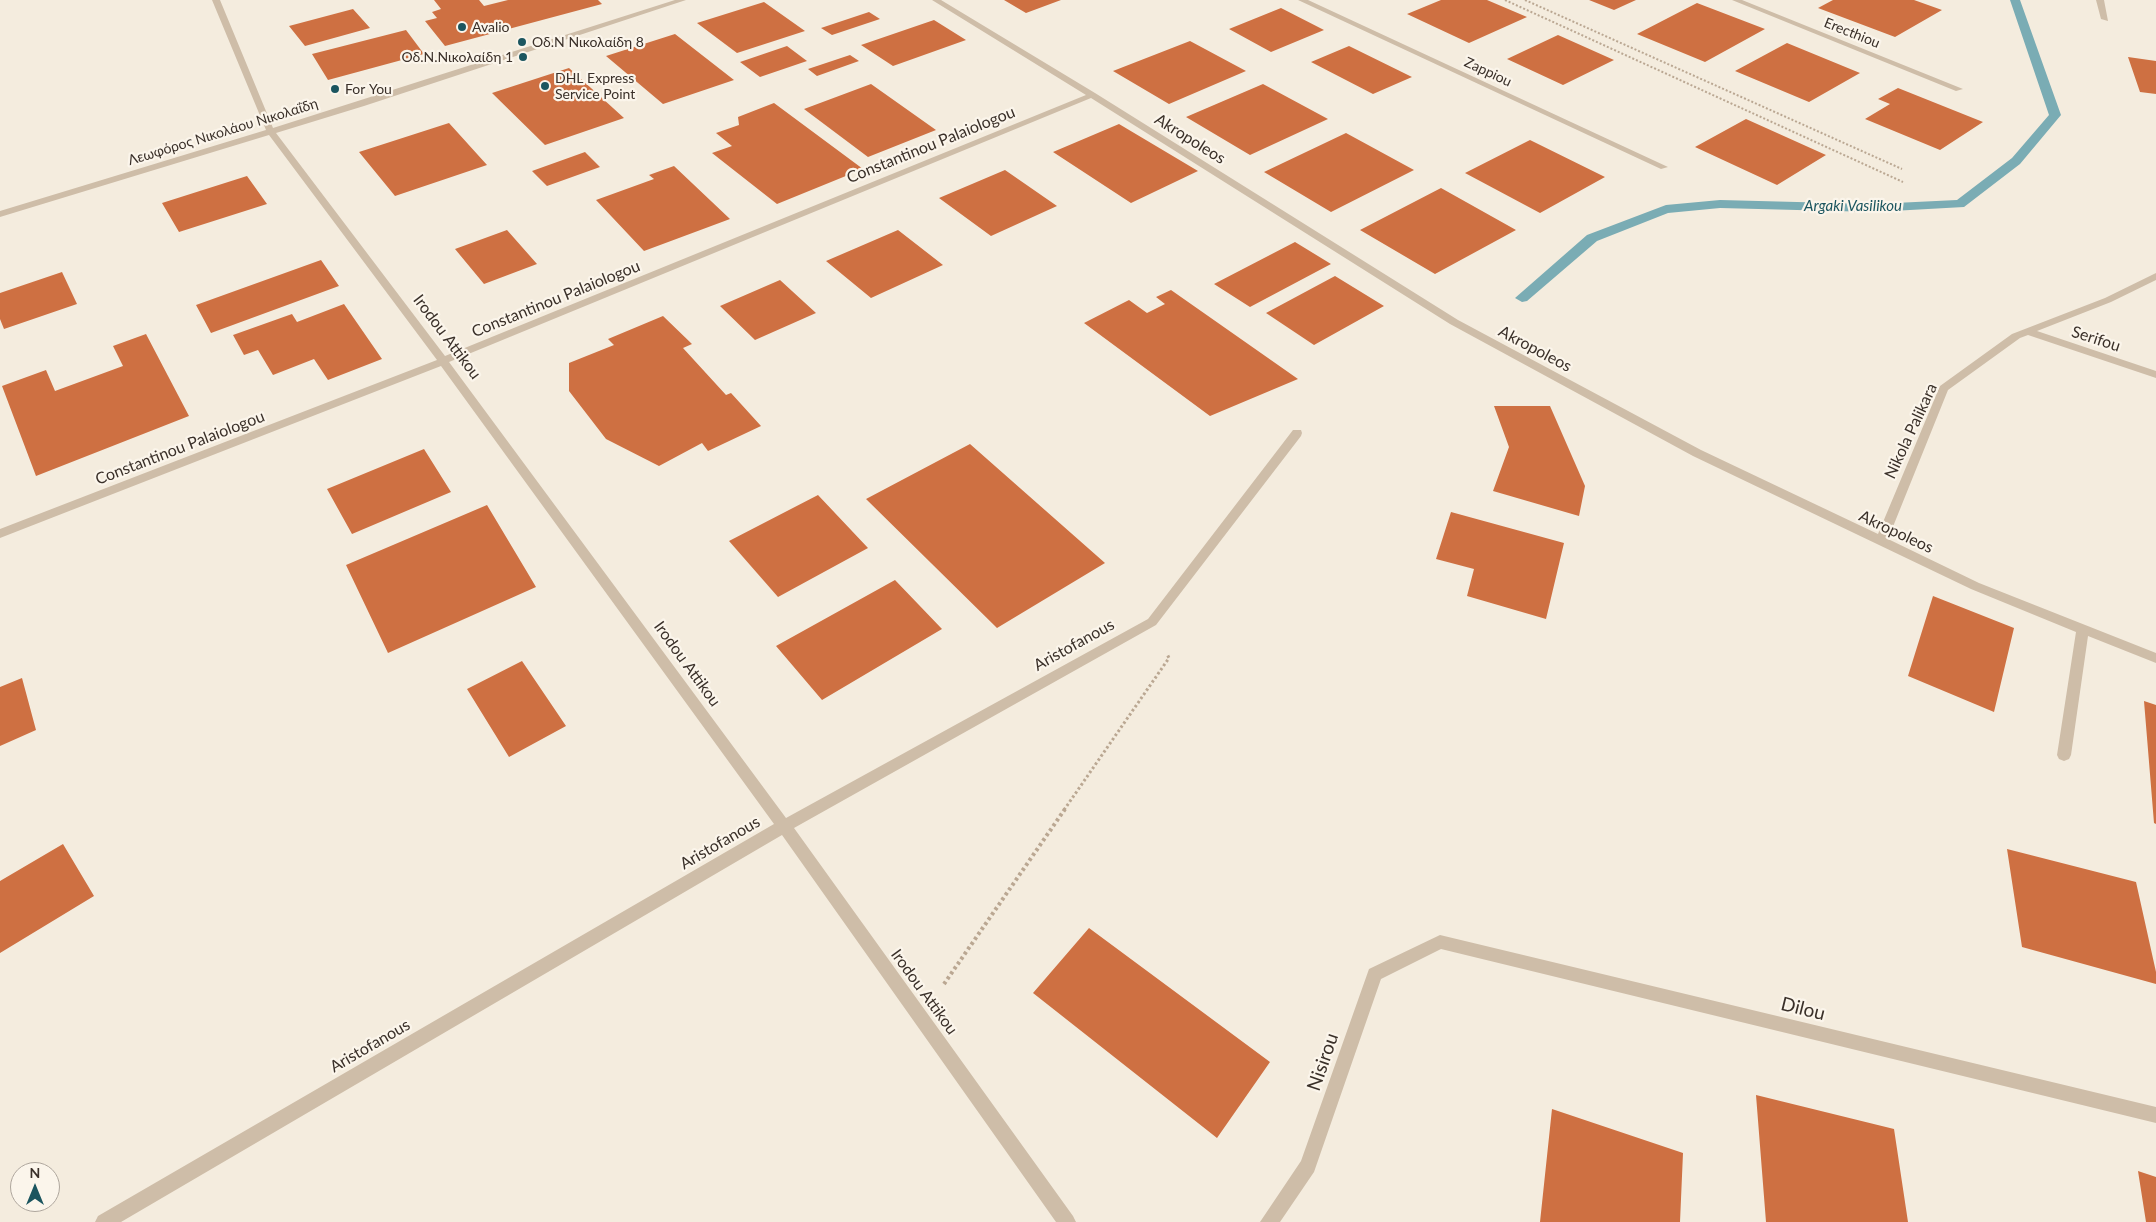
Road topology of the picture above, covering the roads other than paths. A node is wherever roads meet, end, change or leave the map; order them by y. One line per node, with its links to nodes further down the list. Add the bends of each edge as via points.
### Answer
1 (216, 0): 10 (street, Irodou Attikou)
2 (682, 0): 10 (street, Λεωφόρος Νικολάου Νικολαΐδη)
3 (936, 0): 9 (street, Akropoleos)
4 (1302, 0): 11 (street, Zappiou)
5 (1736, 0): 8 (street, Erecthiou)
6 (2100, 0): 7 (street)
7 (2105, 19)
8 (1959, 89)
9 (1092, 96): 15 (street, Constantinou Palaiologou); 19 (street, Akropoleos, via 1454,322 1697,453)
10 (270, 131): 12 (street, Λεωφόρος Νικολάου Νικολαΐδη); 15 (street, Irodou Attikou)
11 (1664, 167)
12 (0, 214)
13 (2156, 276): 14 (street, Nikola Palikara, via 2108,300)
14 (2026, 331): 16 (street, Serifou); 19 (street, Nikola Palikara, via 1944,388)
15 (443, 361): 18 (street, Constantinou Palaiologou); 23 (street, Irodou Attikou)
16 (2156, 375)
17 (1297, 433): 23 (street, Aristofanous, via 1152,622)
18 (0, 534)
19 (1881, 542): 20 (street, Akropoleos, via 1975,586)
20 (2082, 629): 21 (street, Akropoleos); 22 (street)
21 (2156, 658)
22 (2064, 755)
23 (784, 826): 26 (street, Aristofanous); 27 (street, Irodou Attikou)
24 (1440, 942): 25 (street, Dilou); 28 (street, Nisirou, via 1375,974 1308,1166)
25 (2156, 1115)
26 (104, 1222)
27 (1068, 1222)
28 (1269, 1222)

